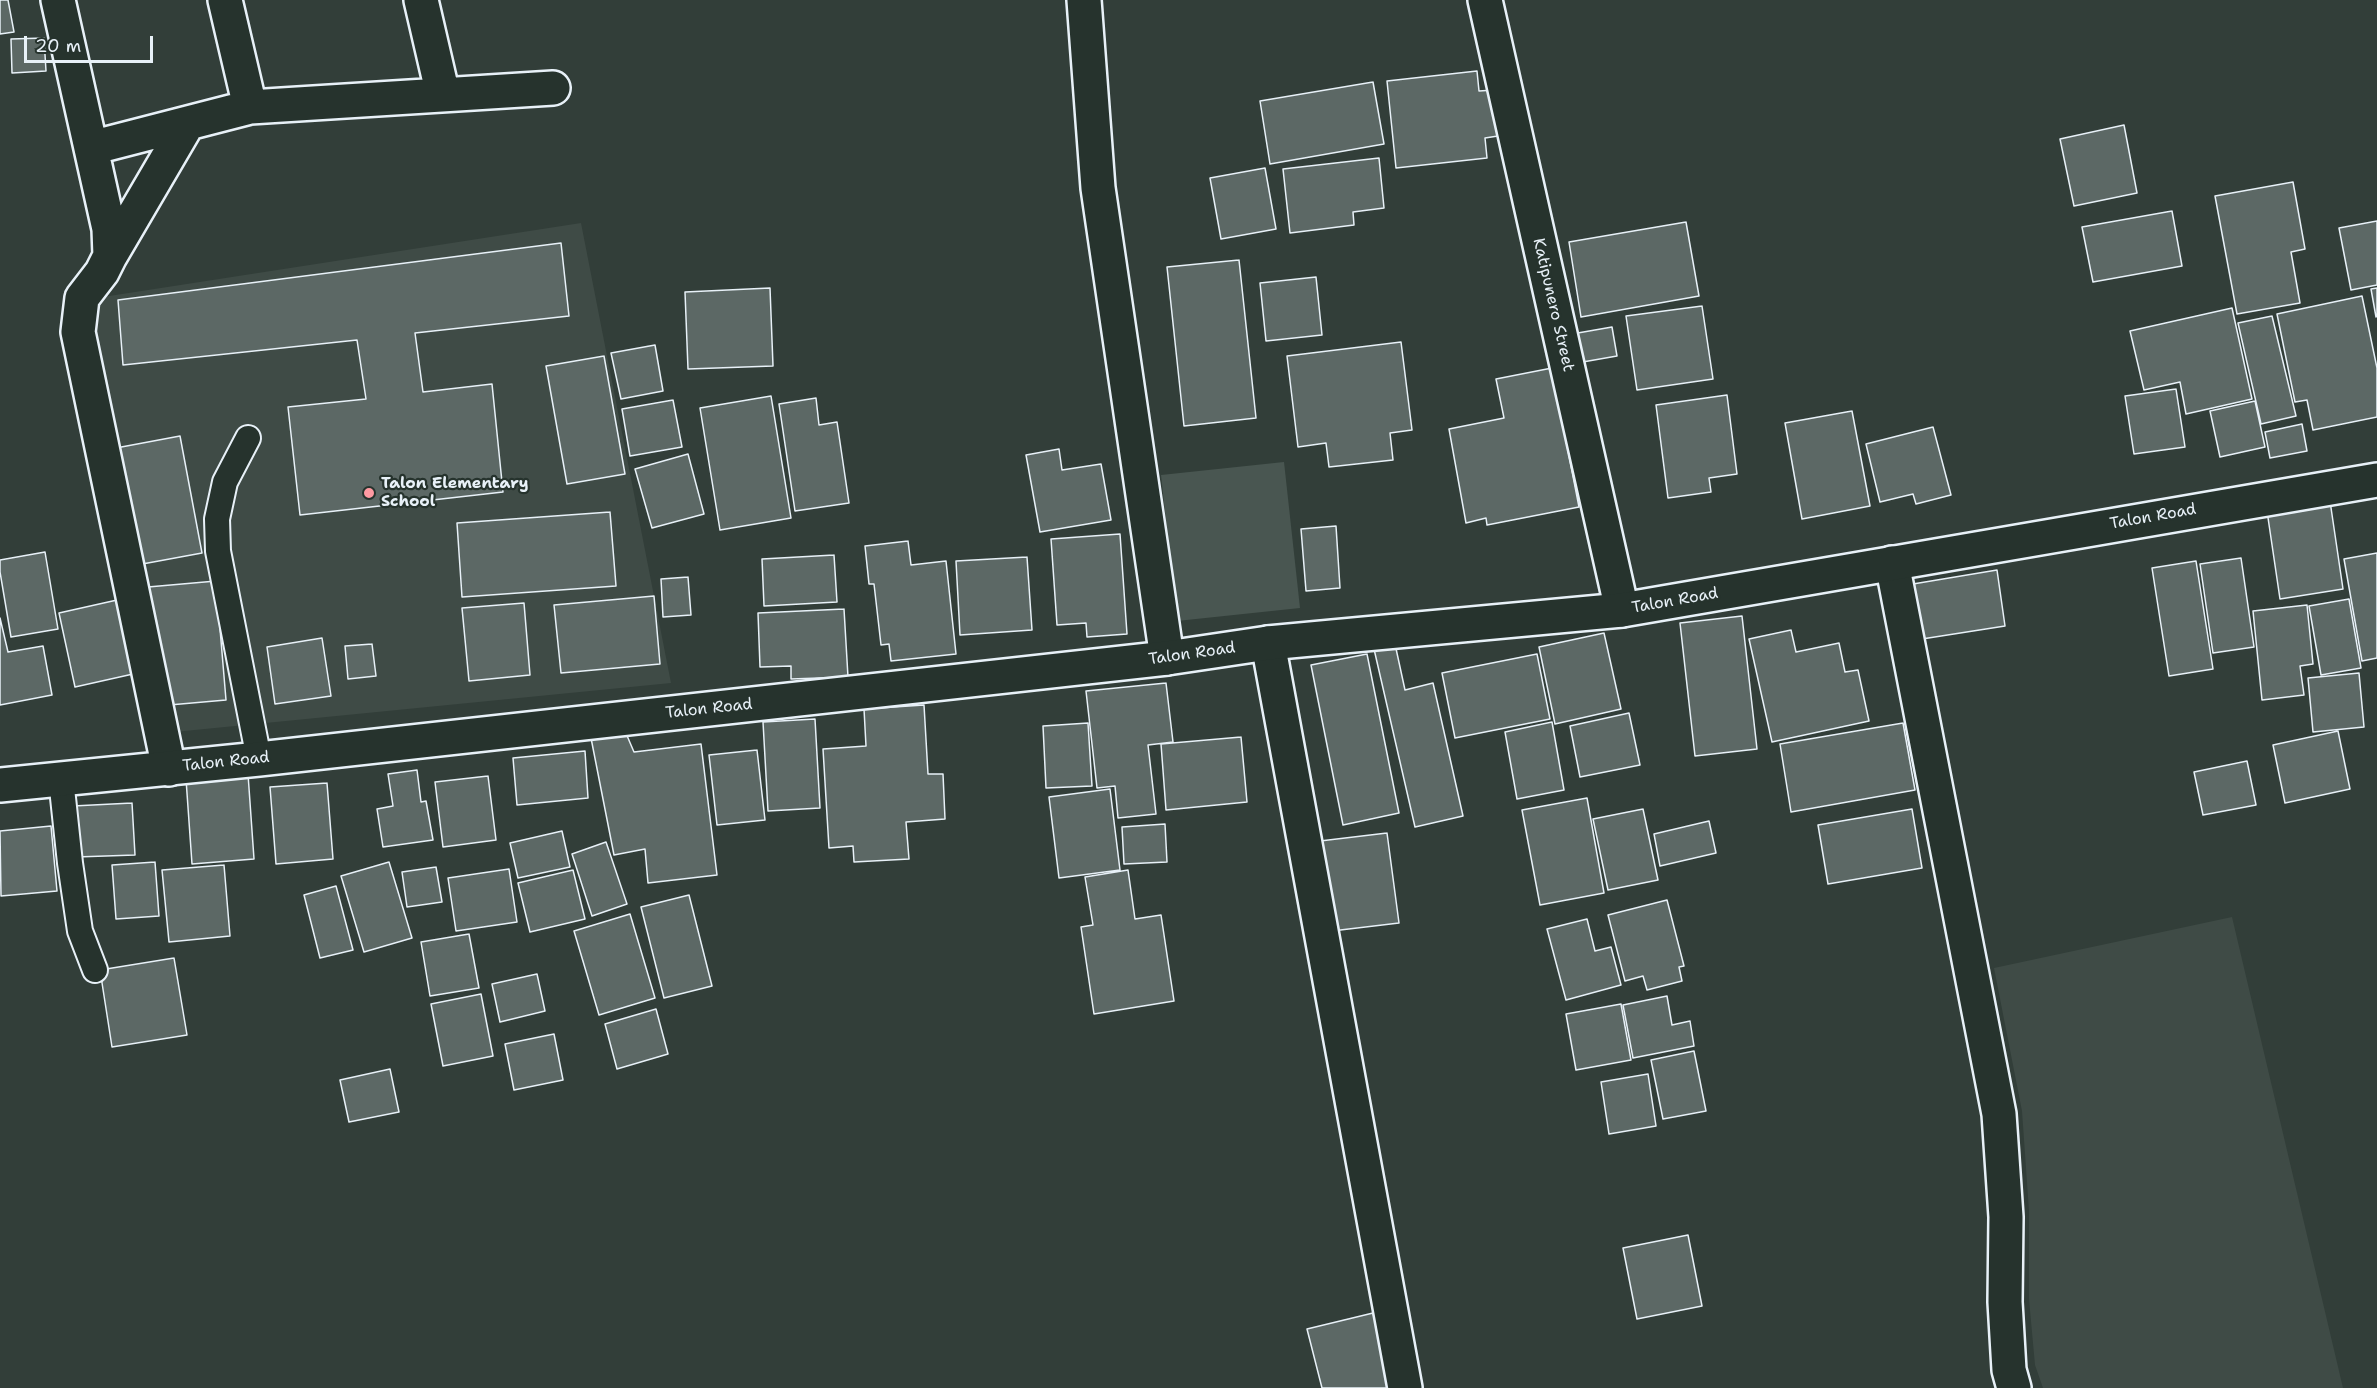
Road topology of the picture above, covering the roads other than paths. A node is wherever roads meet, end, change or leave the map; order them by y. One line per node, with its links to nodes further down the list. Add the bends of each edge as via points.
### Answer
1 (58, 0): 10 (street)
2 (225, 0): 8 (street)
3 (421, 0): 7 (street)
4 (1084, 0): 17 (street, via 1098,188)
5 (1485, 0): 15 (street, Katipunero Street)
6 (553, 88): 7 (street)
7 (443, 95): 8 (street)
8 (250, 107): 9 (street)
9 (188, 123): 10 (street); 11 (street)
10 (91, 148): 11 (street, via 109,229 110,256)
11 (106, 263): 19 (street, via 82,298 78,332)
12 (248, 438): 18 (lane, via 225,482 217,519 218,551)
13 (2377, 480): 14 (street, Talon Road)
14 (1892, 563): 15 (street, Talon Road); 24 (street, via 1999,1114 2006,1216 2008,1370)
15 (1622, 610): 16 (street, Talon Road)
16 (1268, 643): 17 (street, Talon Road); 23 (street)
17 (1167, 658): 18 (street, Talon Road)
18 (258, 759): 19 (street, Talon Road)
19 (169, 768): 20 (street, Talon Road)
20 (61, 779): 21 (street, Talon Road); 22 (lane, via 80,931)
21 (0, 786)
22 (95, 970)
23 (1405, 1388)
24 (2014, 1388)

